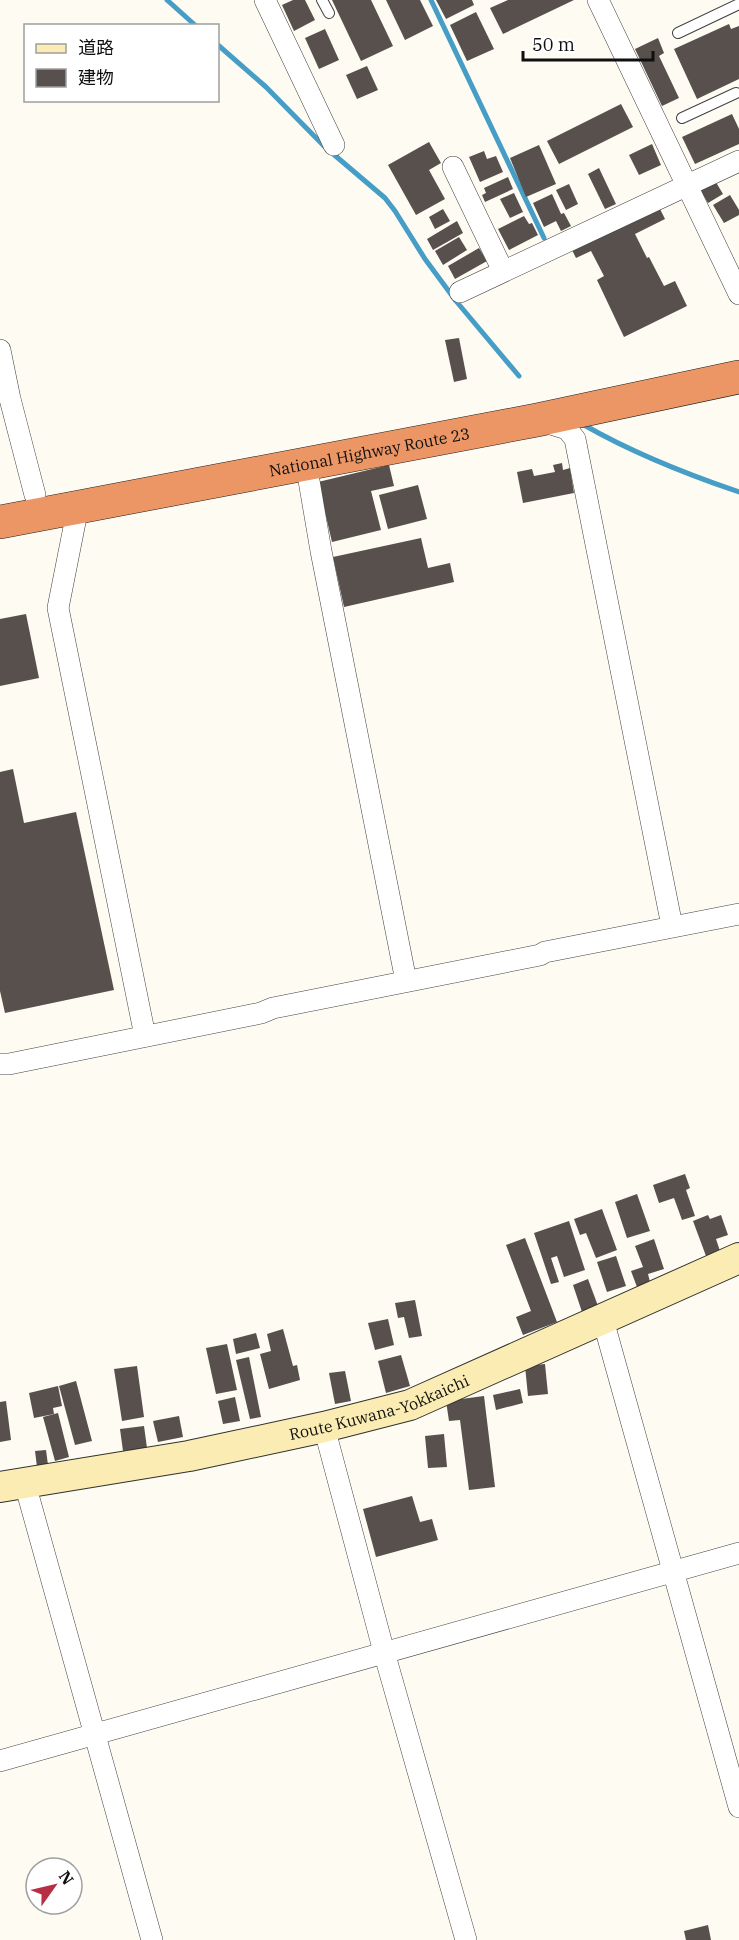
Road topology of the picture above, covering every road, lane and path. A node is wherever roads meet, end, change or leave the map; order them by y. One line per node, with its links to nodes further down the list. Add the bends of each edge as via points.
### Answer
1 (265, 0): 9 (street)
2 (322, 0): 5 (lane)
3 (598, 0): 12 (street)
4 (739, 4): 6 (lane)
5 (328, 13)
6 (678, 33)
7 (738, 94): 8 (lane)
8 (682, 118)
9 (334, 145)
10 (739, 161): 12 (street)
11 (453, 167): 13 (street)
12 (686, 184): 13 (street); 15 (street)
13 (503, 271): 14 (street)
14 (460, 292)
15 (739, 294)
16 (0, 350): 21 (street)
17 (739, 357): 21 (highway, National Highway Route 23)
18 (739, 377): 19 (highway, National Highway Route 23)
19 (537, 420): 20 (highway, National Highway Route 23); 26 (street, via 567,429 575,439)
20 (306, 462): 23 (highway, National Highway Route 23); 27 (street)
21 (34, 495): 22 (highway, National Highway Route 23)
22 (0, 502)
23 (78, 507): 24 (highway, National Highway Route 23); 28 (street, via 58,608)
24 (0, 522)
25 (739, 914): 26 (street)
26 (672, 926): 27 (street)
27 (406, 981): 28 (street)
28 (146, 1036): 29 (street)
29 (0, 1064)
30 (739, 1258): 31 (main road, Route Kuwana-Yokkaichi)
31 (603, 1320): 32 (main road, Route Kuwana-Yokkaichi, via 410,1405); 35 (street)
32 (324, 1427): 33 (main road, Route Kuwana-Yokkaichi, via 189,1456); 36 (street)
33 (13, 1486): 37 (street)
34 (739, 1553): 35 (street)
35 (673, 1571): 36 (street); 39 (street)
36 (384, 1652): 37 (street); 41 (street)
37 (94, 1735): 38 (street); 40 (street)
38 (0, 1761)
39 (739, 1807)
40 (152, 1940)
41 (466, 1940)

